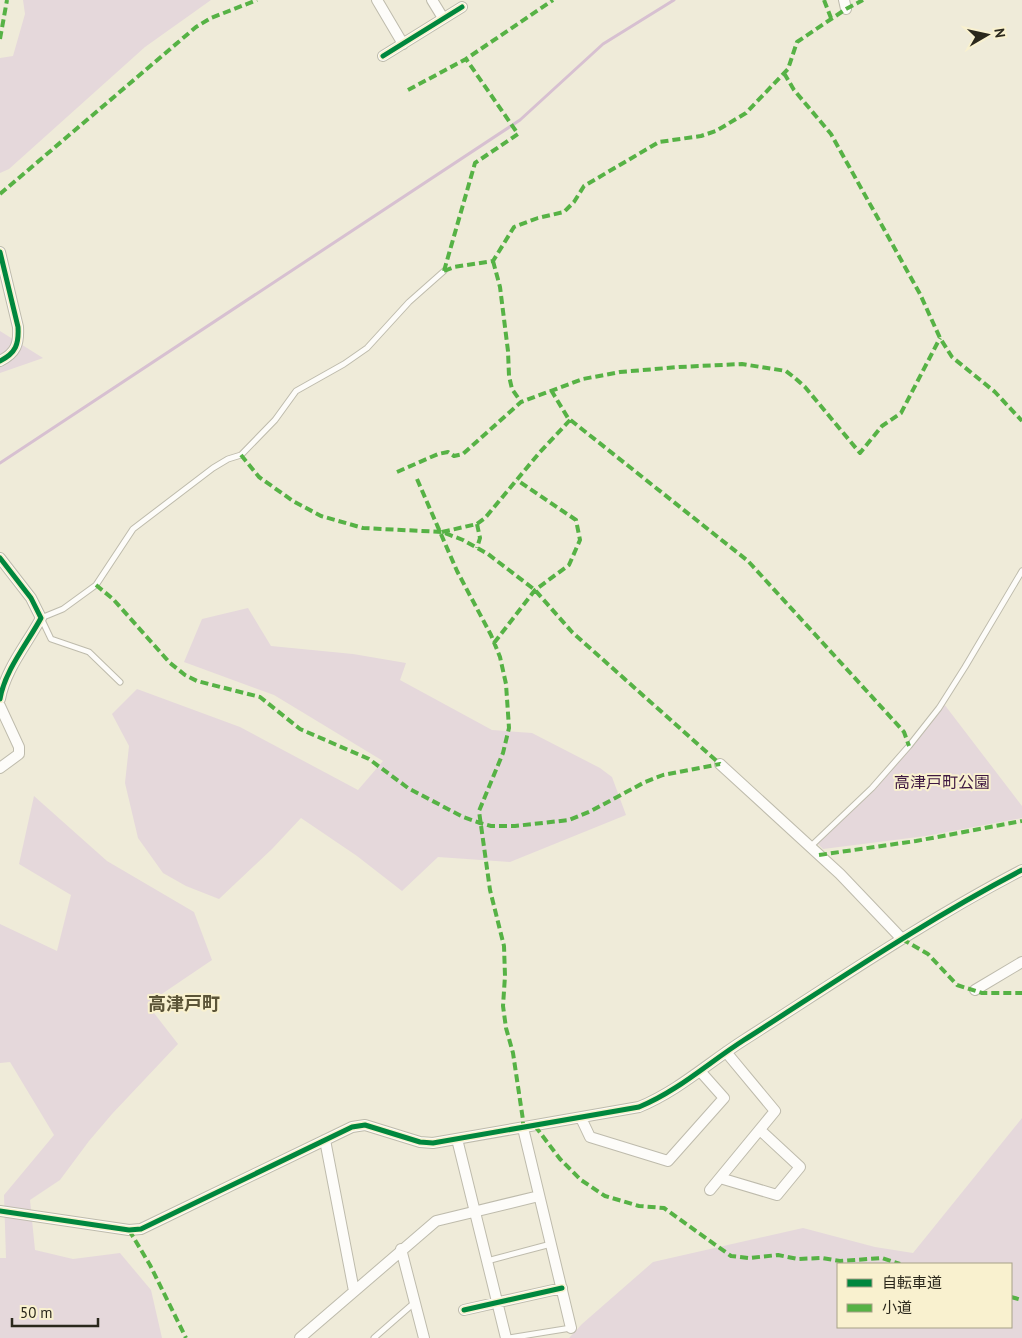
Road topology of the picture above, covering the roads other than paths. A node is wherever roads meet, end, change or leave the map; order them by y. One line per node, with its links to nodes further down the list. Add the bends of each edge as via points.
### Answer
1 (377, 0): 5 (street)
2 (432, 0): 4 (street)
3 (462, 7): 4 (street)
4 (443, 18): 5 (street)
5 (403, 44): 6 (street)
6 (383, 56)
7 (0, 252): 9 (street, via 19,339 13,352)
8 (444, 271): 12 (lane, via 409,302 367,348 296,391 275,420 241,455 228,458 213,468 133,529 96,585 63,610)
9 (0, 361)
10 (0, 558): 12 (street, via 31,598)
11 (1022, 571): 18 (lane, via 965,667 909,746 872,788)
12 (41, 618): 13 (lane, via 51,640 89,652); 14 (street, via 14,665)
13 (120, 682)
14 (0, 699)
15 (0, 706): 17 (street, via 19,747 19,754)
16 (720, 764): 18 (street)
17 (0, 768)
18 (810, 846): 20 (street)
19 (1022, 870): 20 (street)
20 (902, 940): 23 (street)
21 (1022, 962): 22 (street)
22 (975, 990)
23 (726, 1052): 24 (street); 27 (street, via 775,1111)
24 (700, 1071): 25 (street, via 658,1099 638,1107); 25 (street, via 724,1098 668,1161 590,1137)
25 (581, 1118): 26 (street)
26 (523, 1128): 28 (street); 32 (street)
27 (760, 1130): 30 (street); 30 (street, via 800,1167 777,1196)
28 (457, 1139): 29 (street, via 420,1142 365,1125 352,1127); 34 (street)
29 (326, 1140): 33 (street, via 141,1229 129,1230); 39 (street)
30 (720, 1178): 31 (street)
31 (710, 1190)
32 (539, 1196): 34 (street); 35 (street)
33 (0, 1211)
34 (475, 1211): 36 (street, via 436,1221); 37 (street)
35 (551, 1244): 37 (lane); 38 (street)
36 (401, 1249): 39 (street); 40 (street)
37 (487, 1261): 41 (street)
38 (562, 1288): 41 (street); 43 (street)
39 (354, 1291): 44 (street)
40 (414, 1302): 45 (lane); 46 (street)
41 (497, 1303): 42 (street); 47 (street)
42 (464, 1310)
43 (571, 1328): 47 (lane)
44 (300, 1338)
45 (374, 1338)
46 (424, 1338)
47 (508, 1338)

